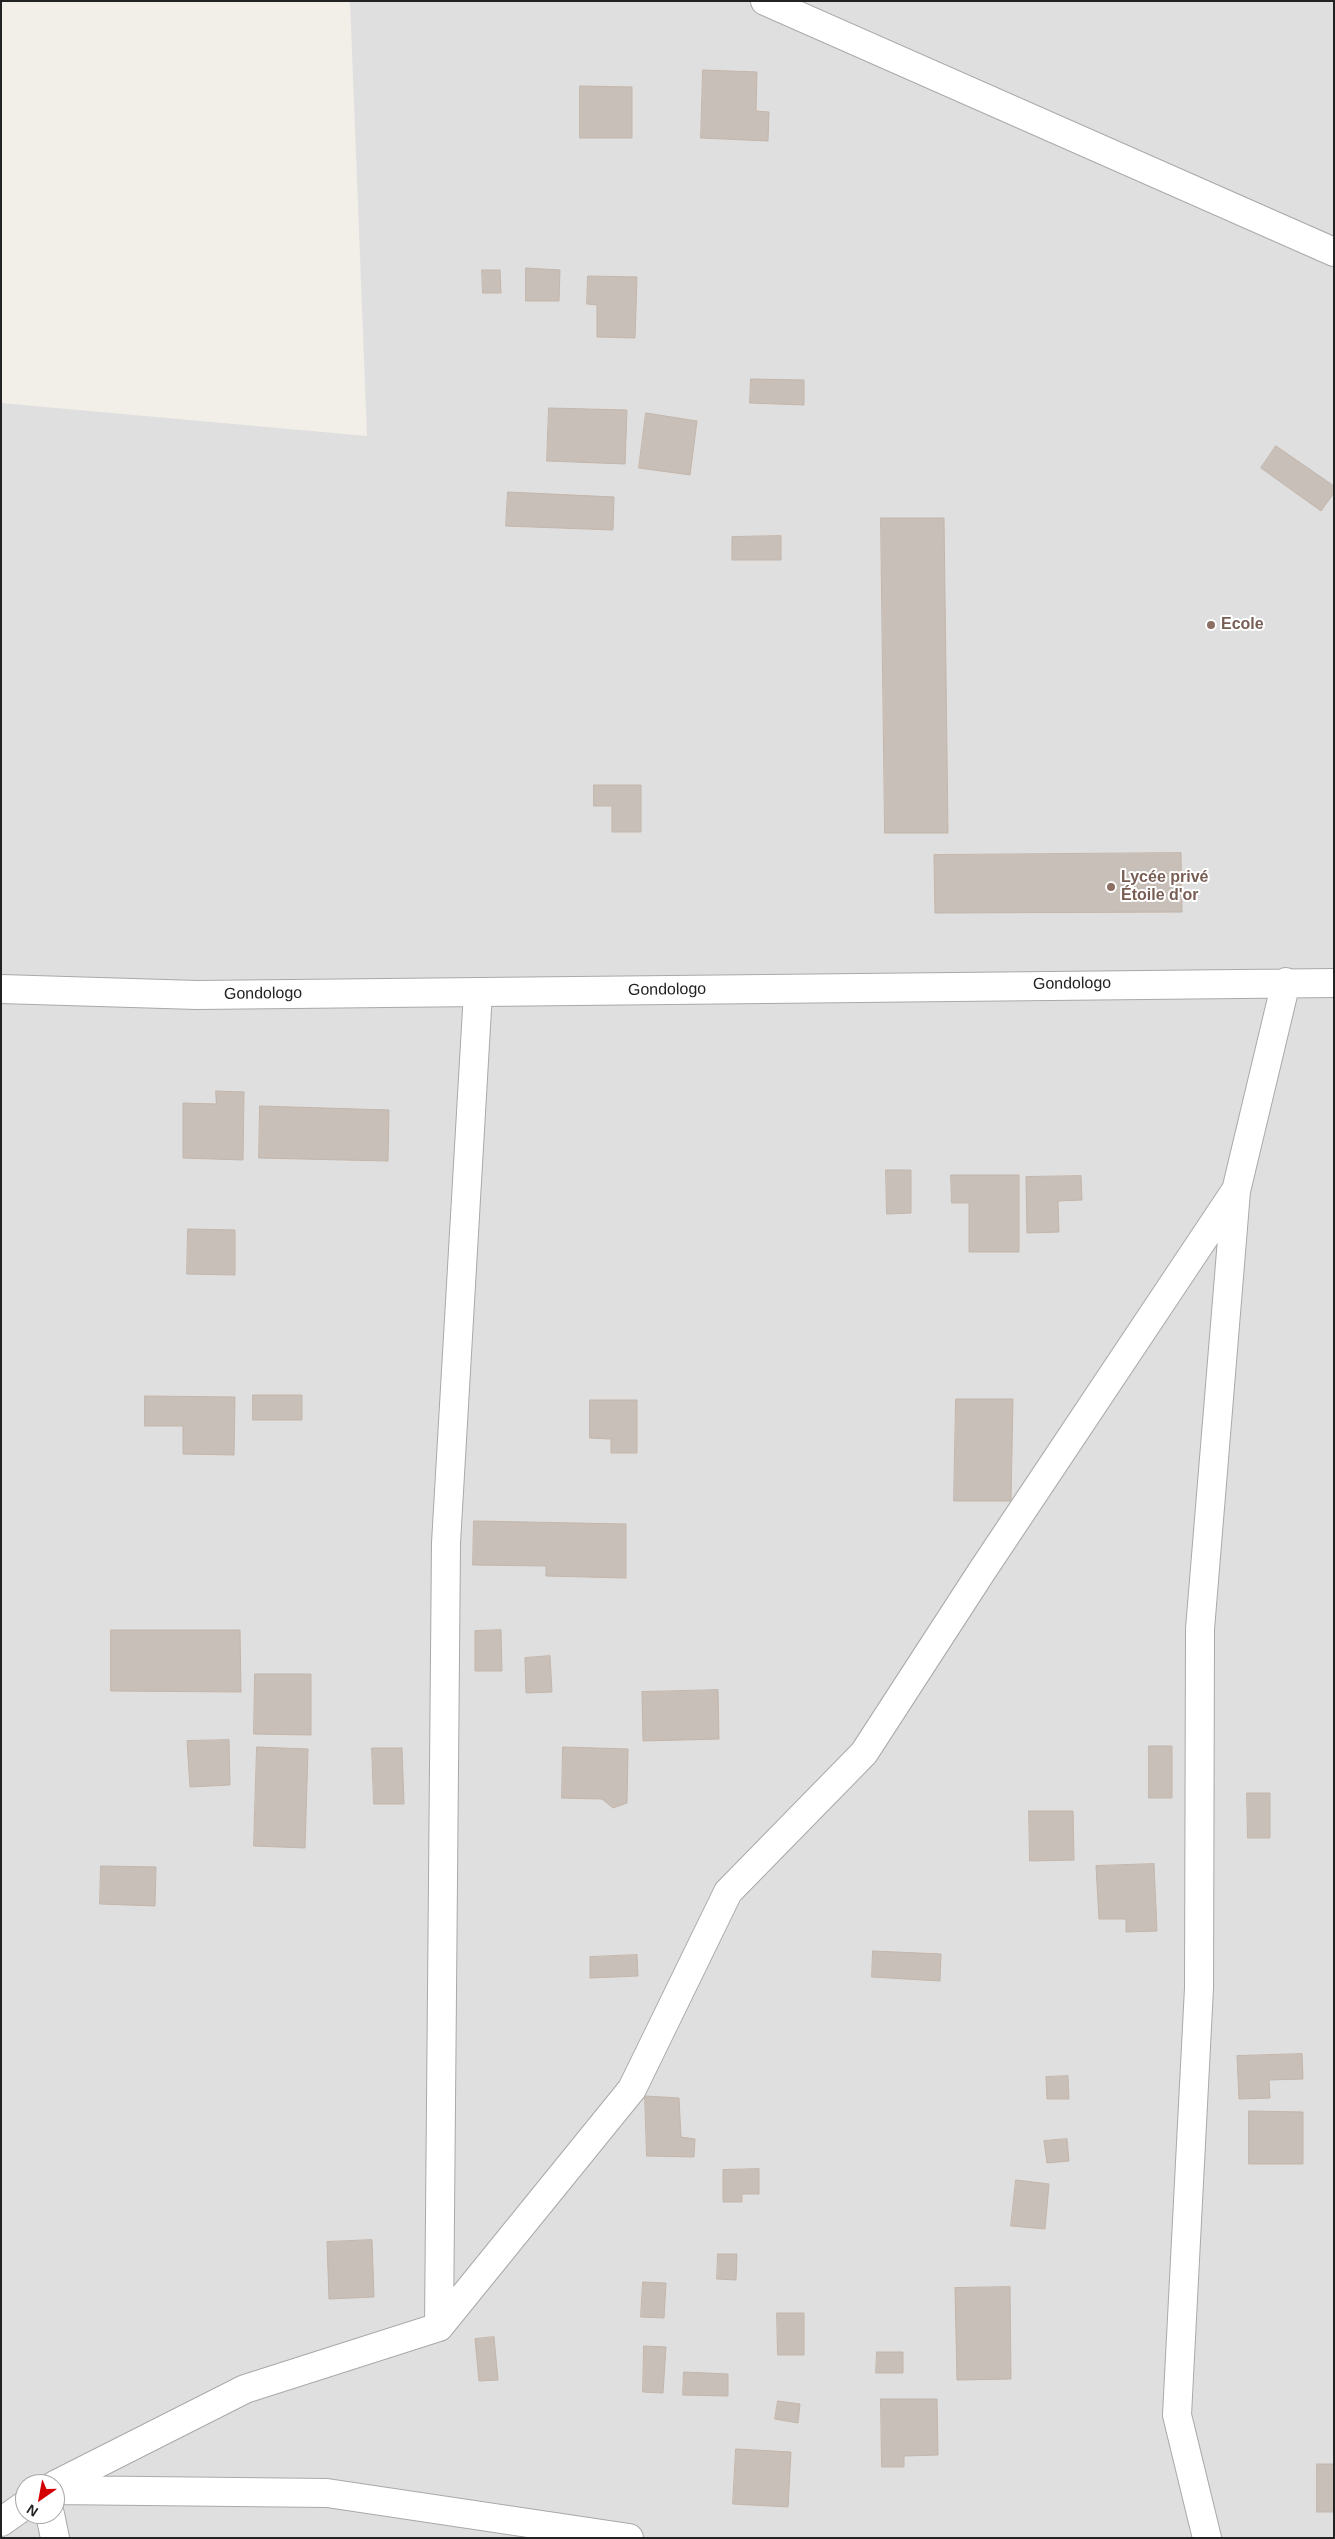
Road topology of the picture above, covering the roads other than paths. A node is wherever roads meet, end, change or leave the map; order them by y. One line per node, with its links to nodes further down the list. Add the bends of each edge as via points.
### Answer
1 (765, 1): 2 (street)
2 (1334, 252)
3 (1286, 982): 4 (street, Gondologo); 6 (street, Gondologo); 7 (street)
4 (1334, 983)
5 (1, 989): 6 (street, Gondologo, via 197,995)
6 (478, 992): 8 (street, via 446,1543)
7 (1236, 1190): 8 (street, via 864,1753 728,1892 632,2090); 16 (street, via 1200,1629 1199,1988 1177,2415)
8 (439, 2327): 9 (street, via 244,2389)
9 (65, 2480)
10 (65, 2490): 15 (street, via 326,2493)
11 (15, 2512): 12 (street)
12 (1, 2522)
13 (52, 2524): 14 (street)
14 (55, 2538)
15 (629, 2538)
16 (1207, 2538)

